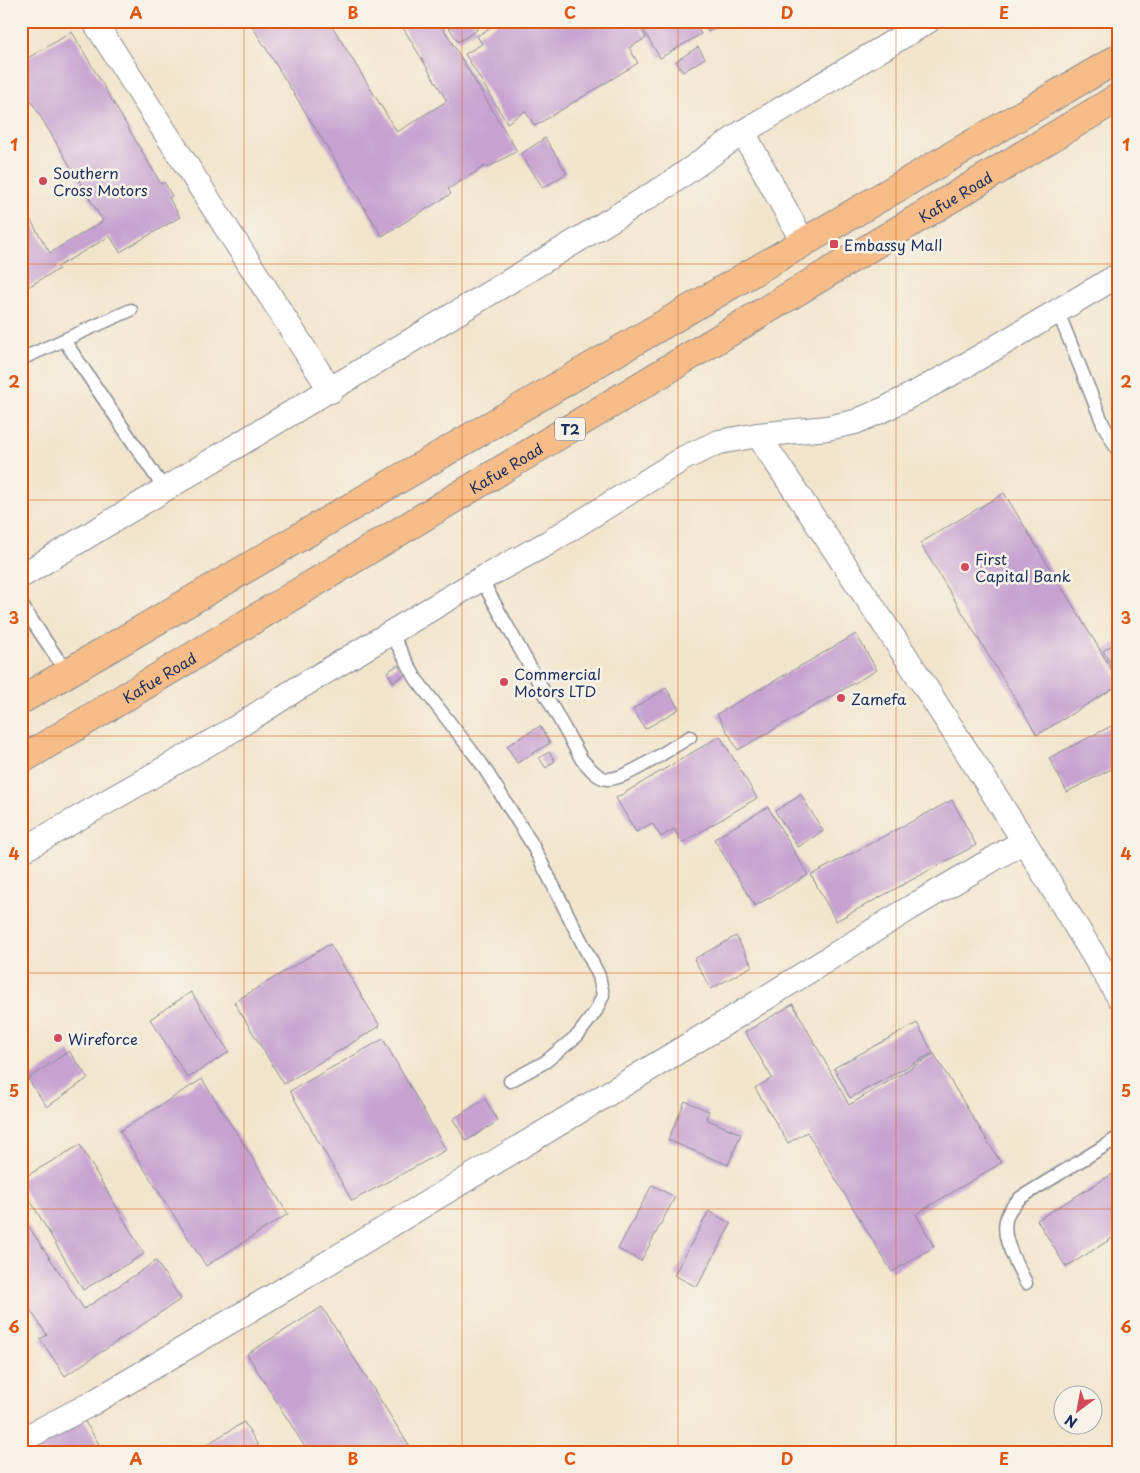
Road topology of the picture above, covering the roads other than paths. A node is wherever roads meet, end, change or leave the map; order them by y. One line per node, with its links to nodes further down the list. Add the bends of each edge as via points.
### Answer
1 (94, 21): 12 (street)
2 (928, 21): 5 (street)
3 (1116, 58): 6 (main road)
4 (1119, 98): 23 (main road, Kafue Road / T2)
5 (743, 132): 6 (street); 12 (street, via 670,183)
6 (803, 242): 20 (main road)
7 (1119, 275): 9 (street)
8 (132, 310): 10 (lane)
9 (1058, 312): 13 (street, via 950,375 870,416 827,428); 14 (lane, via 1103,424)
10 (64, 340): 11 (lane); 15 (lane)
11 (21, 359)
12 (330, 391): 15 (street)
13 (758, 435): 17 (street, via 719,442 684,458 546,544); 24 (street, via 899,646)
14 (1119, 453)
15 (164, 490): 16 (street)
16 (21, 576)
17 (481, 579): 19 (street); 22 (lane, via 582,760 598,776 607,779 624,775)
18 (21, 604): 20 (lane)
19 (391, 633): 25 (street, via 234,729); 27 (lane, via 416,679 481,763 532,844 599,976 603,995 596,1011 578,1035 545,1062)
20 (67, 673): 21 (main road)
21 (21, 700)
22 (690, 737)
23 (21, 760)
24 (1024, 842): 26 (street); 30 (street, via 910,908 285,1289 88,1406)
25 (21, 851)
26 (1119, 997)
27 (510, 1081)
28 (1119, 1137): 29 (lane, via 1020,1198 1010,1210 1005,1224 1007,1243)
29 (1026, 1283)
30 (21, 1440)

